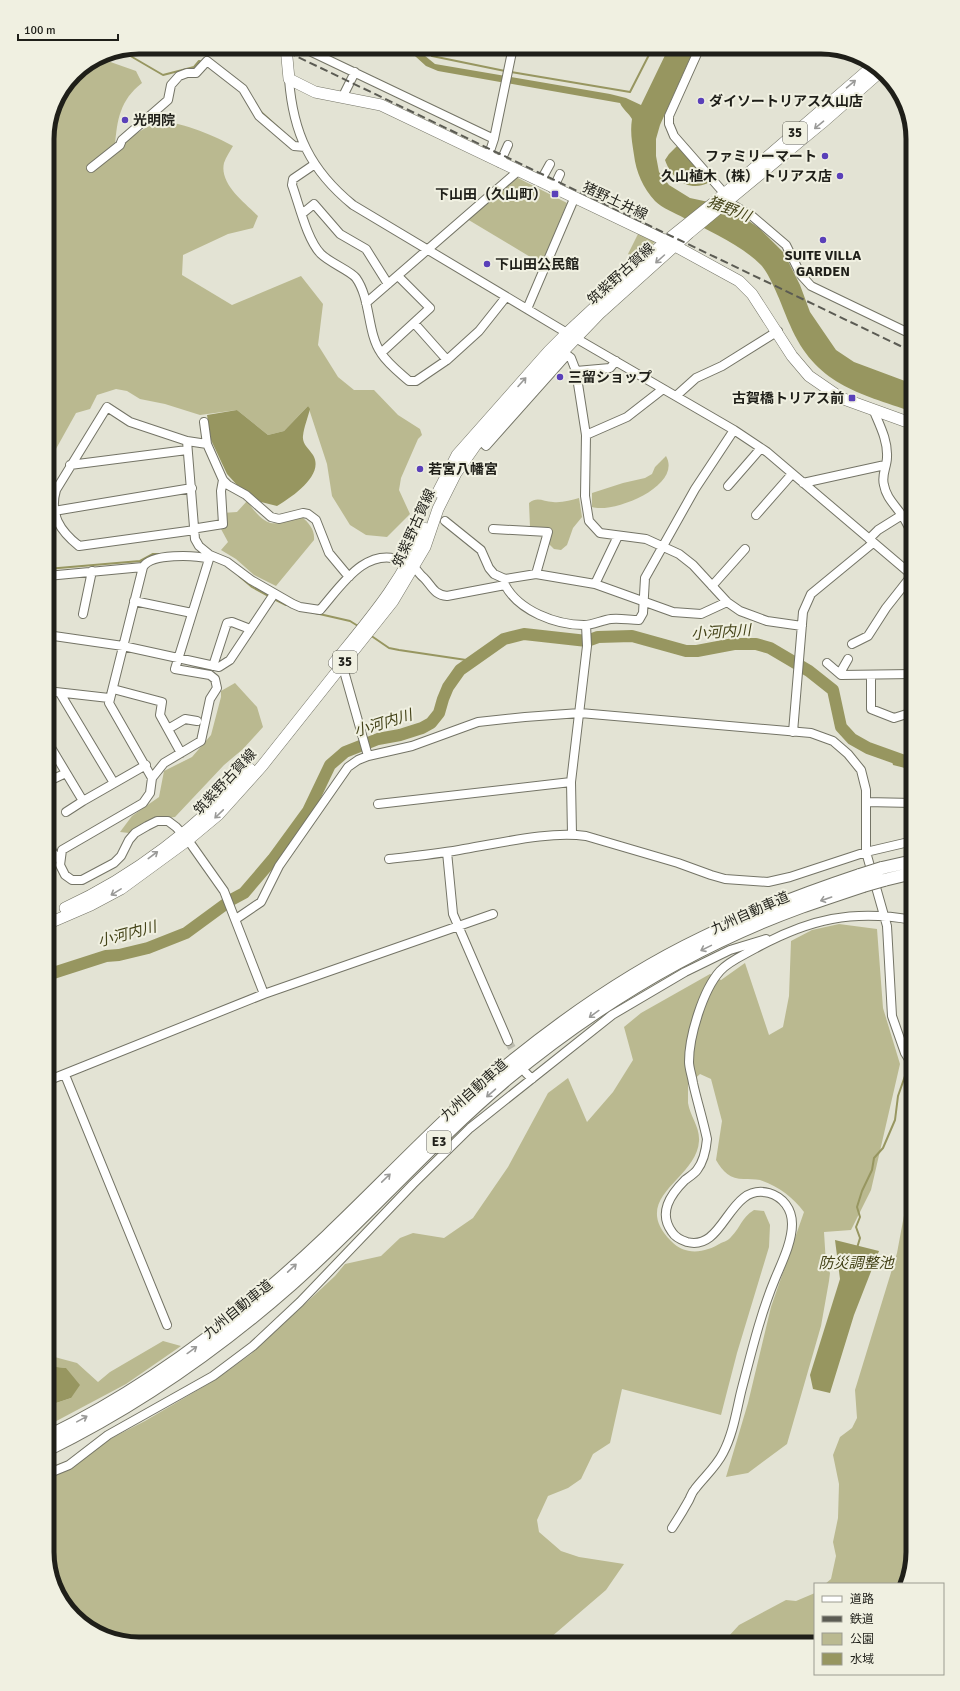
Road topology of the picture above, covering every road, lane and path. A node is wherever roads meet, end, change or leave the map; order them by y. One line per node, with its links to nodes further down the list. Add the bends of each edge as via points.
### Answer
1 (287, 54): 8 (main road)
2 (316, 54): 6 (street)
3 (511, 54): 10 (street)
4 (697, 54): 23 (street, via 669,116 668,124)
5 (869, 69): 23 (main road, 筑紫野古賀線 / 35, one-way to 5)
6 (355, 72): 9 (street); 10 (street)
7 (877, 75): 23 (main road, 筑紫野古賀線 / 35, one-way to 23)
8 (289, 79): 9 (main road, 猪野土井線, via 315,92); 12 (street, via 291,108)
9 (343, 96): 13 (main road, 猪野土井線, via 381,105)
10 (494, 139): 13 (street)
11 (508, 145): 14 (street)
12 (305, 147): 15 (street); 17 (street, via 294,146 259,116 242,89 207,61 196,73 179,76 171,85 168,100)
13 (488, 157): 14 (main road, 猪野土井線)
14 (500, 163): 18 (main road, 猪野土井線)
15 (315, 164): 24 (street, via 293,179 292,185); 26 (street, via 331,185 353,206)
16 (550, 164): 20 (street)
17 (91, 168)
18 (517, 172): 20 (main road, 猪野土井線); 26 (street)
19 (560, 174): 21 (street)
20 (540, 182): 21 (main road, 猪野土井線)
21 (553, 189): 22 (main road, 猪野土井線)
22 (574, 198): 25 (main road, 猪野土井線); 31 (street)
23 (722, 201): 25 (main road, 筑紫野古賀線 / 35); 34 (street, via 752,216 786,245 801,275 811,286)
24 (303, 213): 28 (street, via 314,204 340,234 366,249); 30 (street, via 312,242 320,254 356,278)
25 (670, 244): 33 (main road, 猪野土井線, via 739,281 752,294); 35 (main road, 筑紫野古賀線 / 35)
26 (427, 251): 27 (street); 29 (street)
27 (398, 276): 28 (street); 32 (street, via 430,308)
28 (388, 284): 30 (street)
29 (506, 297): 31 (street); 38 (street, via 479,331)
30 (366, 303): 36 (street)
31 (527, 310): 35 (street)
32 (414, 324): 36 (street); 38 (street)
33 (778, 331): 42 (street, via 722,366 696,378); 43 (main road, 猪野土井線, via 792,356 809,376 841,398)
34 (906, 332)
35 (571, 335): 37 (main road, 筑紫野古賀線 / 35); 39 (street); 73 (main road, 筑紫野古賀線 / 35, one-way to 35, via 437,494 457,456 544,356)
36 (381, 353): 38 (street, via 409,381 416,381)
37 (565, 353): 40 (street, via 572,358); 73 (main road, 筑紫野古賀線 / 35, via 480,440 464,460 445,494 425,547)
38 (446, 360)
39 (616, 361): 40 (street, via 610,368); 41 (street)
40 (576, 371): 47 (street)
41 (663, 389): 42 (street); 47 (street, via 627,418)
42 (676, 396): 46 (street)
43 (873, 409): 44 (main road, 猪野土井線); 53 (street, via 882,429 886,447)
44 (906, 421)
45 (204, 422): 49 (street)
46 (734, 430): 50 (street); 70 (street, via 695,489)
47 (586, 435): 68 (street, via 586,496 589,521 600,533)
48 (187, 441): 49 (street); 51 (street); 52 (street, via 130,422 107,407)
49 (207, 444): 55 (street)
50 (761, 448): 54 (street); 57 (street)
51 (187, 450): 52 (street); 58 (street)
52 (70, 465): 59 (street)
53 (885, 465): 56 (street); 63 (street, via 883,477 888,497)
54 (792, 474): 56 (street); 62 (street)
55 (223, 480): 67 (street, via 222,524); 79 (street, via 246,495 271,517 279,519 303,513 313,517 329,553)
56 (803, 483): 69 (street)
57 (728, 486)
58 (192, 488): 61 (street); 67 (street)
59 (54, 498)
60 (54, 508): 61 (street)
61 (55, 514): 67 (street, via 64,531 79,546)
62 (756, 515)
63 (902, 515): 65 (street); 69 (street, via 878,530)
64 (445, 521): 80 (street, via 481,550 489,568)
65 (906, 523)
66 (493, 528): 77 (street, via 548,532)
67 (195, 530): 72 (street, via 195,539)
68 (618, 536): 70 (street, via 646,539); 81 (street)
69 (871, 541): 75 (street); 90 (street, via 811,594 803,612)
70 (664, 546): 83 (street, via 688,561); 86 (street, via 645,578)
71 (745, 549): 83 (street)
72 (210, 557): 74 (street, via 156,558 145,563); 84 (street, via 227,562); 88 (street)
73 (411, 566): 79 (street, via 397,558 374,559 363,564); 80 (street, via 439,595 447,596); 100 (main road, 筑紫野古賀線 / 35, via 380,620); 128 (main road, 筑紫野古賀線 / 35, via 255,763)
74 (143, 567): 76 (street); 85 (street)
75 (906, 569)
76 (92, 570): 78 (street); 89 (street)
77 (536, 574): 80 (street); 81 (street)
78 (54, 575)
79 (349, 577): 84 (street, via 320,610 300,607)
80 (505, 582): 91 (street, via 516,601 529,609 547,618)
81 (595, 584): 86 (street)
82 (906, 584): 94 (street, via 868,636)
83 (712, 586): 87 (street)
84 (274, 594): 92 (street)
85 (134, 601): 88 (street); 95 (street)
86 (643, 601): 87 (street, via 673,612 701,614); 91 (street, via 639,620 612,619)
87 (727, 602): 90 (street, via 740,611 767,621)
88 (192, 613): 96 (street)
89 (83, 614)
90 (802, 626): 112 (street)
91 (585, 627): 108 (street, via 587,646)
92 (250, 629): 99 (street, via 230,660 219,667); 99 (street, via 232,622 227,623)
93 (54, 636): 95 (street)
94 (852, 644)
95 (123, 646): 96 (street); 104 (street)
96 (178, 658): 99 (street); 114 (street, via 175,669 210,675 217,684 210,699 201,741)
97 (848, 659): 101 (street)
98 (827, 663): 101 (street)
99 (213, 666)
100 (341, 667): 115 (street); 128 (main road, 筑紫野古賀線 / 35, one-way to 128, via 246,786 218,815)
101 (840, 673): 103 (street)
102 (906, 674): 103 (street)
103 (871, 675): 109 (street, via 871,709 894,718)
104 (113, 689): 107 (street); 111 (street, via 162,702 160,715)
105 (54, 692): 106 (street)
106 (60, 693): 107 (street); 121 (street)
107 (109, 698): 116 (street, via 109,703)
108 (580, 713): 112 (street); 115 (street, via 478,722 412,746); 120 (street)
109 (906, 714)
110 (197, 721): 111 (street, via 185,719)
111 (168, 729): 114 (street)
112 (793, 732): 123 (street, via 810,733 833,741 848,754 861,770)
113 (54, 753): 117 (street)
114 (181, 753): 118 (street, via 164,763)
115 (367, 754): 142 (street, via 348,767 279,866 261,902)
116 (146, 765): 118 (street); 121 (street)
117 (66, 773): 119 (street); 122 (street)
118 (152, 778): 134 (street, via 150,793 143,803 62,850)
119 (54, 779)
120 (571, 782): 125 (street); 127 (street)
121 (114, 783): 122 (street)
122 (83, 801): 126 (street)
123 (866, 802): 124 (street); 131 (street)
124 (906, 803)
125 (378, 804)
126 (66, 812)
127 (572, 834): 130 (street, via 516,840); 131 (street, via 678,863 711,876 768,882)
128 (185, 836): 134 (street, via 168,821 158,821 135,833 114,863 82,880 72,880 65,875); 139 (main road, 筑紫野古賀線 / 35, one-way to 128, via 105,888); 142 (street, via 224,892); 144 (main road, 筑紫野古賀線 / 35, one-way to 144, via 121,889)
129 (906, 843): 131 (street)
130 (447, 852): 133 (street); 145 (street, via 452,914)
131 (866, 852): 141 (street)
132 (54, 854): 134 (street)
133 (389, 859)
134 (60, 860)
135 (906, 864): 137 (highway, 九州自動車道 / E3)
136 (906, 872): 137 (highway, 九州自動車道 / E3)
137 (883, 874): 138 (highway, 九州自動車道 / E3, bridge)
138 (861, 881): 155 (highway, 九州自動車道 / E3, one-way to 138, via 142,1384 223,1327 328,1235 477,1090 570,1016 632,976 700,938 771,907); 156 (highway, 九州自動車道 / E3, one-way to 156, via 710,946 670,966 601,1008 536,1056 481,1102 293,1283 232,1334 149,1394)
139 (54, 913)
140 (493, 914): 145 (street)
141 (884, 915): 143 (street); 146 (street, via 849,916 811,923); 149 (street, via 887,926 892,1016)
142 (235, 916): 147 (street)
143 (906, 919)
144 (54, 921)
145 (458, 927): 147 (street); 148 (street)
146 (779, 936): 153 (street, via 730,950 685,972 612,1015); 158 (street, via 721,970 710,984 693,1035 689,1063 707,1139 696,1171 679,1187 668,1203 664,1218 672,1234 688,1242 700,1243 713,1235 744,1196 753,1192 764,1192 780,1197 791,1212 792,1225 786,1252 769,1292 723,1454 694,1490)
147 (264, 994): 151 (street)
148 (508, 1041)
149 (906, 1055)
150 (526, 1073): 153 (street)
151 (65, 1075): 152 (street); 154 (street)
152 (54, 1079)
153 (532, 1079): 157 (street, via 470,1128 310,1292 253,1346 213,1376 108,1435 69,1465)
154 (166, 1325)
155 (54, 1433)
156 (54, 1446)
157 (54, 1471)
158 (672, 1528)

